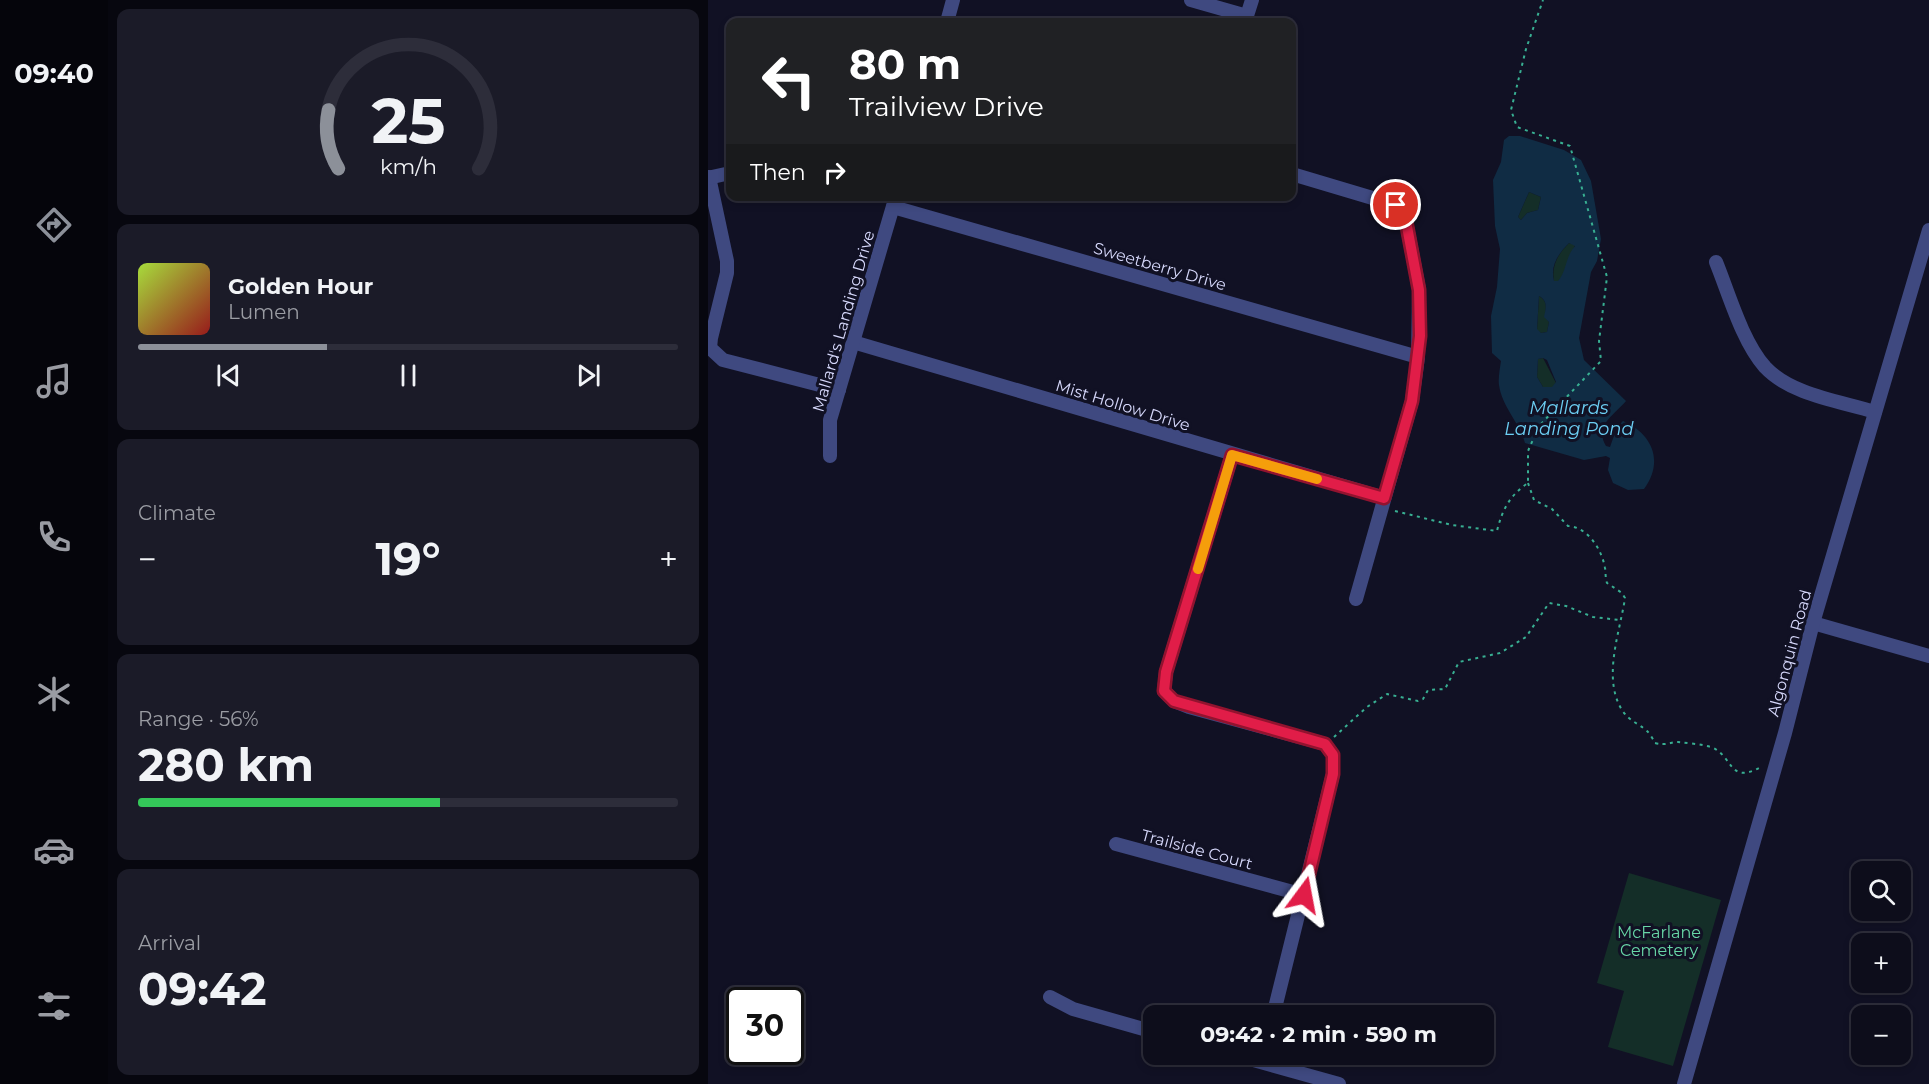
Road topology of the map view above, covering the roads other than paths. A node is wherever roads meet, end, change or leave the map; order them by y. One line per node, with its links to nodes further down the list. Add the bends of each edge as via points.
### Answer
1 (953, 0): 4 (street)
2 (1191, 0): 5 (street)
3 (1252, 0): 6 (street)
4 (948, 18)
5 (1243, 18)
6 (1246, 18)
7 (726, 174): 9 (street)
8 (1296, 175): 15 (street, via 1396,205 1405,216 1419,290)
9 (709, 178): 16 (street, via 727,261 711,348 723,360)
10 (895, 202): 14 (street, Mallard's Landing Drive); 15 (street, Sweetberry Drive)
11 (1929, 231): 12 (street, Algonquin Road)
12 (1925, 256): 17 (street, Algonquin Road)
13 (1716, 262): 17 (street, via 1752,348 1766,368 1804,390)
14 (853, 342): 16 (street, Mallard's Landing Drive); 18 (street, Mist Hollow Drive)
15 (1418, 357): 20 (street, via 1412,401)
16 (839, 390): 19 (street, Mallard's Landing Drive, via 830,420)
17 (1875, 412): 22 (street, Algonquin Road)
18 (1232, 455): 20 (street, Mist Hollow Drive); 25 (street, via 1166,672 1164,691 1174,701 1189,707 1325,744 1333,755 1333,774)
19 (830, 456)
20 (1383, 503): 21 (street)
21 (1356, 599)
22 (1813, 623): 23 (street); 31 (street, Algonquin Road)
23 (1929, 656)
24 (1116, 844): 25 (street, Trailside Court)
25 (1304, 895): 27 (street)
26 (1050, 997): 28 (street, via 1073,1009)
27 (1276, 1005)
28 (1143, 1029)
29 (1280, 1065): 30 (street)
30 (1339, 1084)
31 (1684, 1084)

